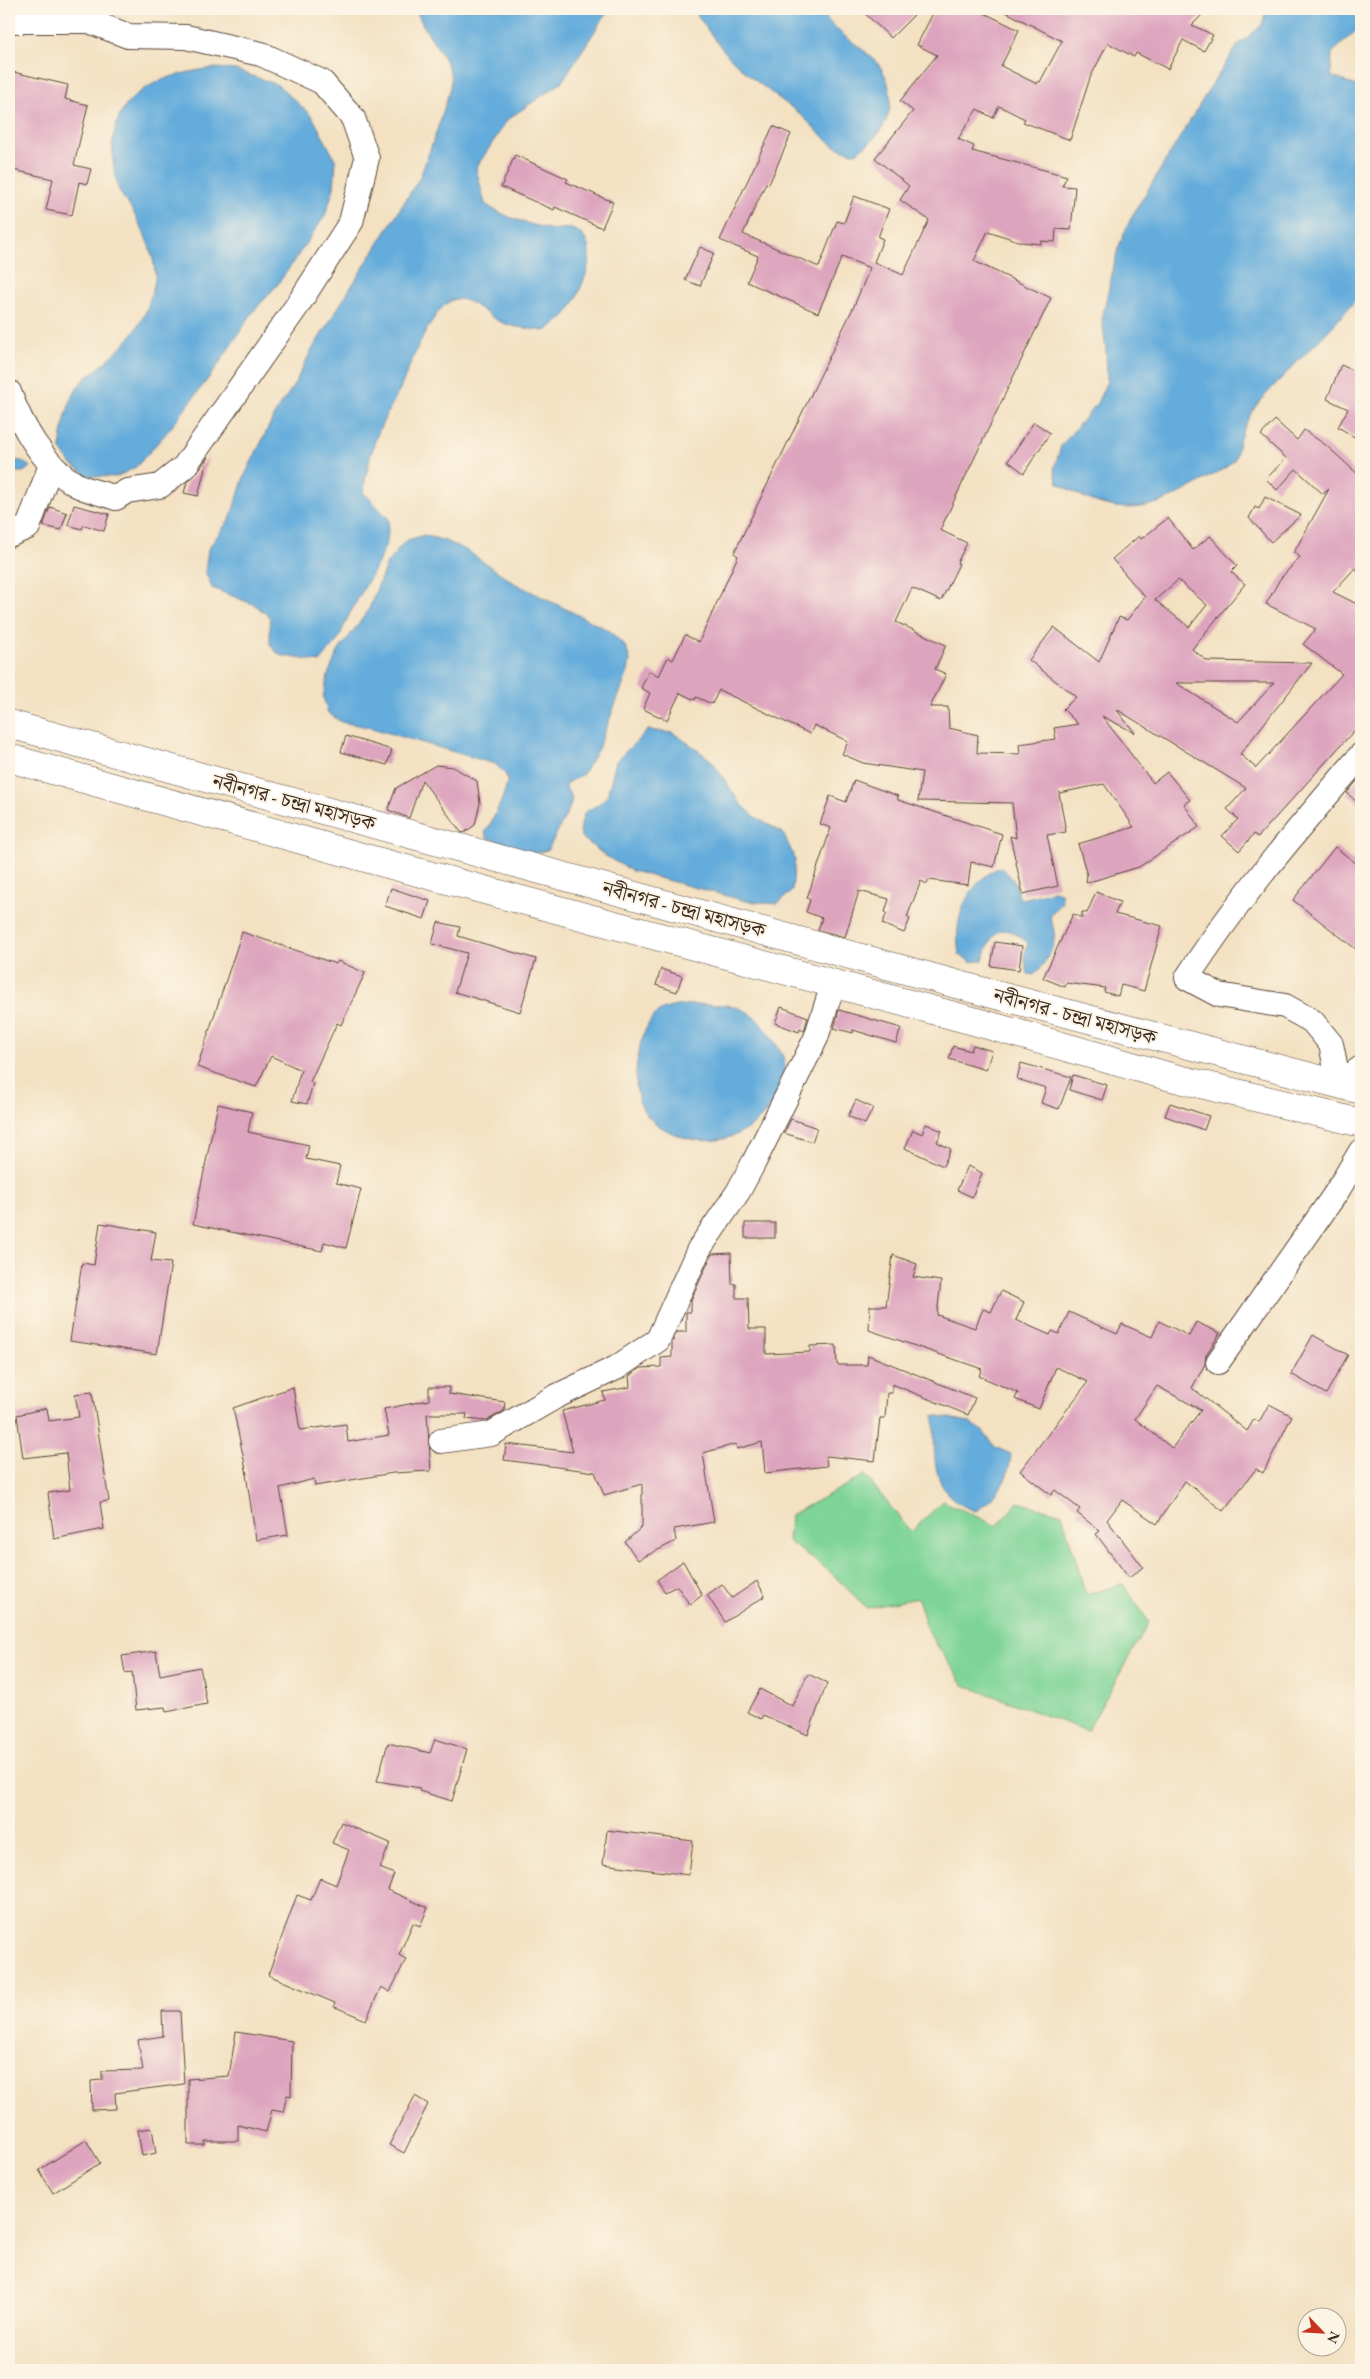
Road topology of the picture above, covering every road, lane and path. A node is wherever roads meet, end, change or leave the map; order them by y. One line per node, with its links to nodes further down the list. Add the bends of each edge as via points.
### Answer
1 (9, 21): 3 (street, via 89,21 128,36 186,37 261,54 322,82 353,118 367,158 351,222 297,306 184,467 160,486 127,491 116,498 76,485)
2 (9, 392): 3 (street, via 25,427)
3 (51, 465): 4 (street)
4 (18, 531)
5 (9, 724): 10 (highway, নবীনগর - চন্দ্রা মহাসড়ক, via 985,992)
6 (1361, 755): 10 (street, via 1267,865 1215,934 1187,978 1219,996 1284,1006 1312,1021 1331,1044)
7 (9, 758): 8 (highway, নবীনগর - চন্দ্রা মহাসড়ক)
8 (833, 984): 11 (highway, নবীনগর - চন্দ্রা মহাসড়ক, via 1171,1077); 14 (street, via 816,1038 738,1192 699,1250 658,1340 616,1368 555,1397 491,1434)
9 (1361, 1068): 10 (street)
10 (1350, 1087)
11 (1361, 1123)
12 (1361, 1151): 13 (street, via 1336,1194)
13 (1218, 1362)
14 (441, 1441)

